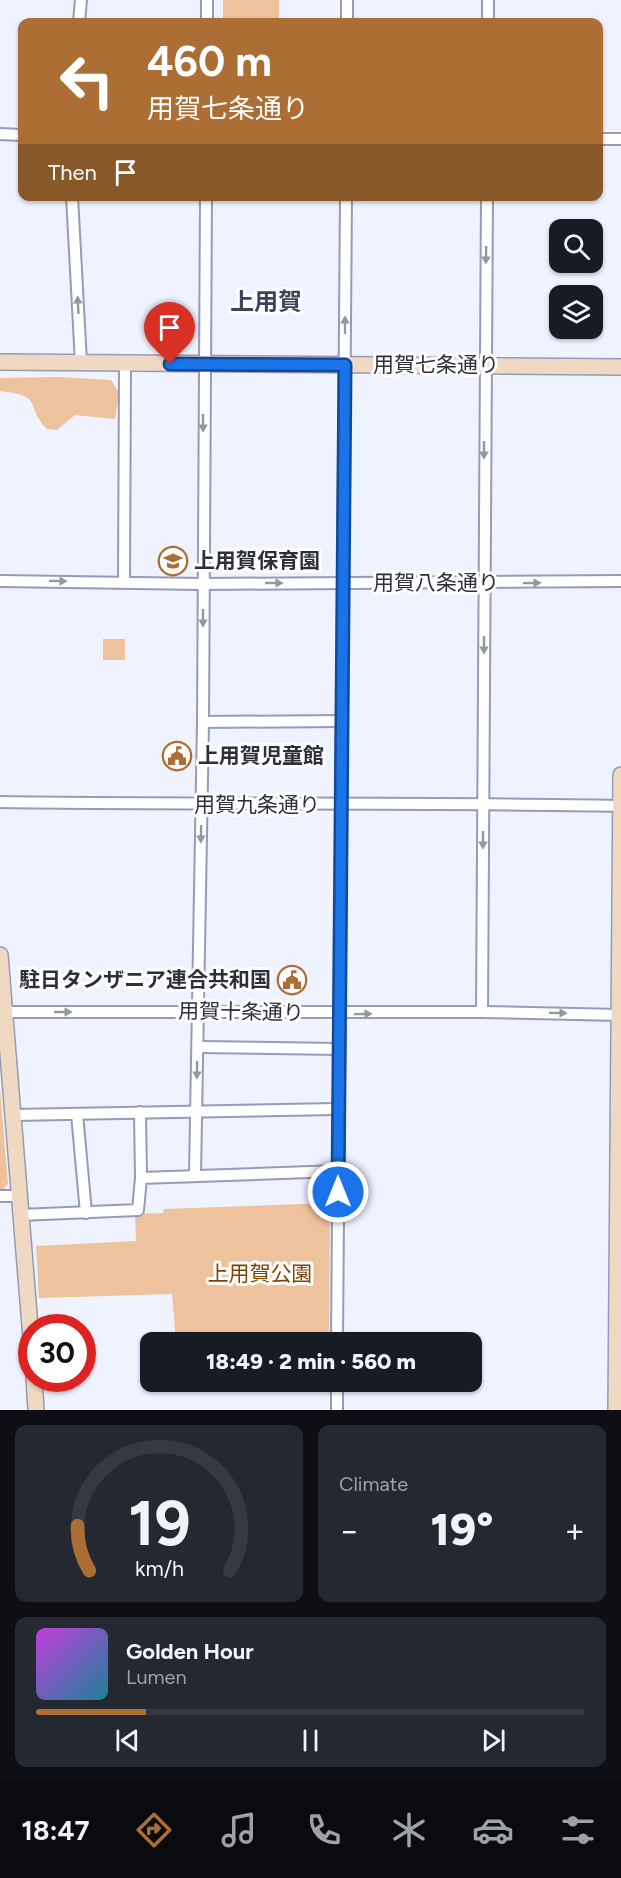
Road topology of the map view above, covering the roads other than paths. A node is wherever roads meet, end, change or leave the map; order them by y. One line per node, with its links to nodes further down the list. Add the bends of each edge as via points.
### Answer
1 (81, 0): 5 (street)
2 (207, 0): 6 (street)
3 (347, 0): 7 (street)
4 (488, 0): 8 (street)
5 (79, 18)
6 (207, 18)
7 (347, 18)
8 (488, 18)
9 (0, 134): 10 (street)
10 (18, 135)
11 (603, 139): 12 (street)
12 (621, 139)
13 (72, 201): 18 (street, one-way to 13)
14 (206, 201): 20 (street)
15 (346, 201): 21 (street, one-way to 15)
16 (487, 201): 22 (street, one-way to 22)
17 (0, 362): 18 (street, 用賀七条通り)
18 (81, 363): 19 (street, 用賀七条通り)
19 (125, 363): 20 (street, 用賀七条通り); 26 (street)
20 (204, 364): 21 (street, 用賀七条通り); 29 (street, one-way to 29)
21 (345, 365): 22 (street, 用賀七条通り); 27 (street)
22 (484, 366): 23 (street, 用賀七条通り); 28 (street, one-way to 28)
23 (621, 367)
24 (0, 581): 26 (street, 用賀八条通り, one-way to 26)
25 (621, 581): 28 (street, 用賀八条通り, one-way to 25)
26 (124, 582): 29 (street, 用賀八条通り)
27 (343, 582): 28 (street, 用賀八条通り); 29 (street, 用賀八条通り, one-way to 27); 30 (street)
28 (484, 583): 34 (street, one-way to 34)
29 (203, 584): 31 (street, one-way to 31)
30 (342, 721): 31 (street); 36 (street)
31 (203, 722): 35 (street)
32 (621, 776): 37 (street)
33 (0, 802): 35 (street, 用賀九条通り)
34 (483, 803): 36 (street, 用賀九条通り); 37 (street, 用賀九条通り); 41 (street, one-way to 41)
35 (201, 805): 36 (street, 用賀九条通り); 39 (street, one-way to 39)
36 (341, 805): 42 (street)
37 (621, 807): 43 (street)
38 (0, 955): 40 (street)
39 (199, 1011): 40 (street, 用賀十条通り, one-way to 39); 42 (street, 用賀十条通り); 44 (street)
40 (5, 1012): 50 (street)
41 (482, 1012): 42 (street, 用賀十条通り, one-way to 41); 43 (street, 用賀十条通り, one-way to 43)
42 (340, 1014): 45 (street)
43 (620, 1015): 64 (street)
44 (198, 1047): 45 (street); 47 (street, one-way to 47)
45 (339, 1049): 46 (street)
46 (337, 1109): 47 (street); 51 (street)
47 (196, 1111): 48 (street); 52 (street)
48 (140, 1112): 49 (street); 53 (street)
49 (77, 1114): 50 (street); 56 (street)
50 (13, 1115): 55 (street)
51 (338, 1171): 52 (street); 59 (street)
52 (195, 1175): 53 (street)
53 (141, 1178): 56 (street, via 138,1210)
54 (0, 1196): 55 (street)
55 (19, 1196): 57 (street)
56 (86, 1214): 57 (street)
57 (20, 1215): 58 (street)
58 (29, 1314)
59 (337, 1332)
60 (35, 1392): 62 (street)
61 (337, 1392): 63 (street)
62 (36, 1410)
63 (337, 1410)
64 (616, 1410)

